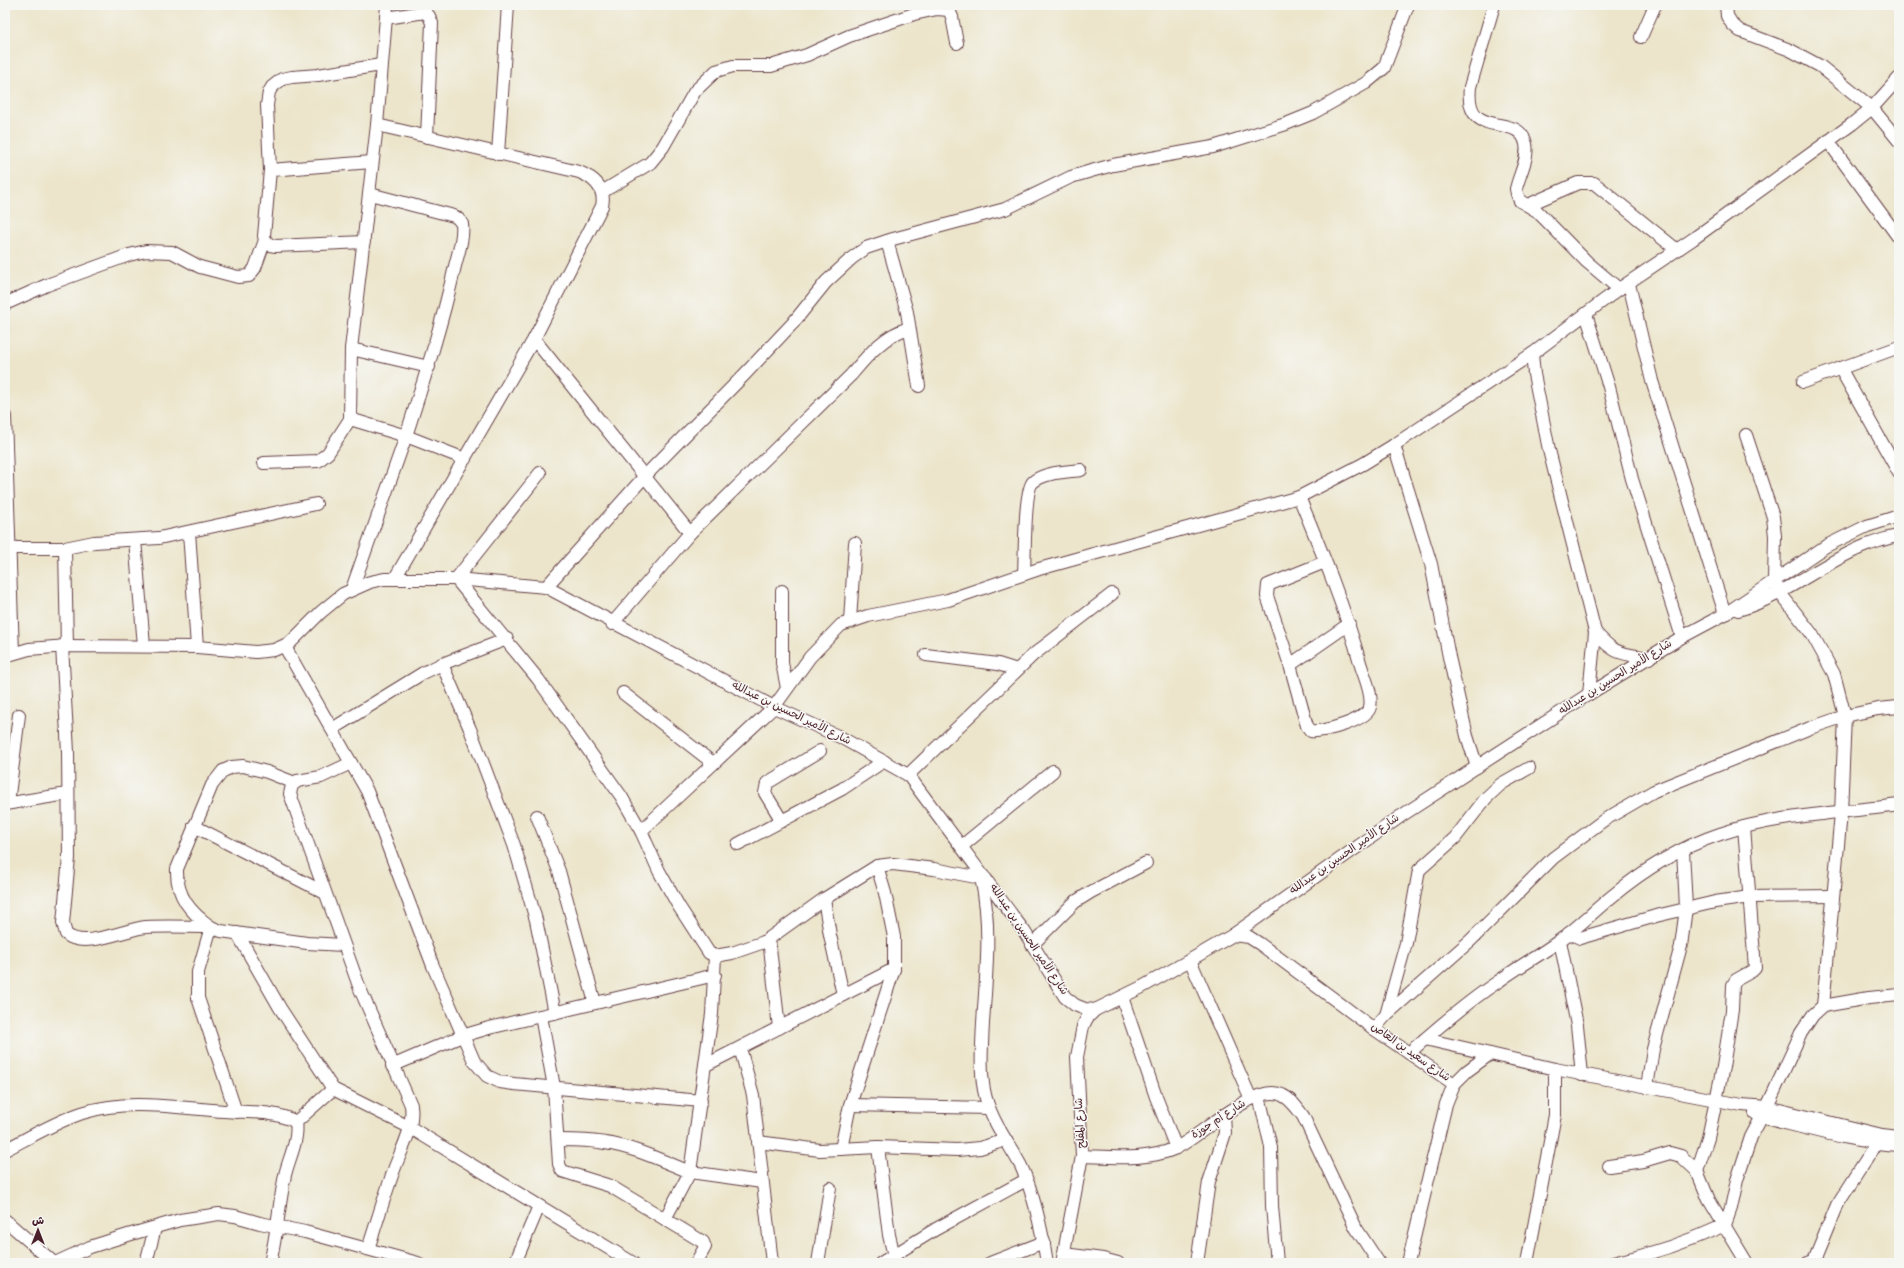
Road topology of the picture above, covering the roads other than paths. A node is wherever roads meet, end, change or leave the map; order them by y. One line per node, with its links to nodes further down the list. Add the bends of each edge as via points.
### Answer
1 (386, 5): 7 (street)
2 (508, 5): 17 (street)
3 (1408, 5): 25 (street, via 1384,68 1366,83 1313,113 1213,147 1090,171 1071,177 1005,209)
4 (1494, 5): 22 (street, via 1468,101 1477,116 1487,123 1514,128 1523,136 1526,146 1525,160 1518,179 1517,194 1520,201)
5 (1656, 5): 8 (street)
6 (1726, 5): 12 (street, via 1727,16 1740,30 1790,50 1820,66)
7 (386, 18): 10 (street); 14 (street, via 425,12 431,19 433,40)
8 (1641, 37)
9 (957, 43): 20 (street, via 952,17 948,10 937,9 849,36 807,55 771,66 733,66 716,71 695,91 650,163)
10 (381, 64): 13 (street); 19 (street, via 318,76 292,77 276,83 269,92 267,105)
11 (1899, 78): 12 (street)
12 (1872, 108): 15 (street); 16 (street)
13 (378, 125): 14 (street); 18 (street)
14 (427, 137): 17 (street)
15 (1828, 141): 23 (street); 27 (street)
16 (1899, 141)
17 (498, 154): 20 (street, via 579,172 595,181)
18 (372, 162): 19 (street); 21 (street)
19 (270, 170): 24 (street)
20 (602, 192): 32 (street, via 602,206)
21 (370, 194): 26 (street); 36 (street, via 454,216 461,223 460,243)
22 (1528, 204): 27 (street, via 1578,183 1594,183); 28 (street, via 1587,262)
23 (1899, 238)
24 (265, 240): 26 (street, via 276,246); 29 (street, via 256,268 246,277 200,267 172,252 153,250 129,255 47,285)
25 (887, 241): 31 (street); 50 (street, via 866,248 836,270 793,323)
26 (364, 242): 34 (street)
27 (1677, 250): 28 (street)
28 (1624, 286): 30 (street); 71 (street)
29 (5, 304)
30 (1586, 314): 35 (street); 76 (street, via 1632,479)
31 (910, 328): 39 (street); 55 (street, via 892,335 874,348 850,375)
32 (534, 339): 45 (street); 50 (street)
33 (1899, 347): 37 (street)
34 (352, 349): 36 (street); 41 (street)
35 (1532, 354): 44 (street); 75 (street, via 1549,450)
36 (429, 367): 43 (street)
37 (1840, 368): 38 (street); 49 (street)
38 (1802, 382)
39 (919, 386)
40 (5, 416): 59 (street)
41 (350, 419): 43 (street); 46 (street, via 328,453 318,461)
42 (1746, 435): 65 (street, via 1773,517)
43 (406, 436): 45 (street); 67 (street)
44 (1394, 445): 51 (street, via 1363,464); 100 (street, via 1431,564 1449,657 1467,736)
45 (465, 459): 63 (street)
46 (264, 462)
47 (1081, 470): 62 (street, via 1041,477 1032,482 1028,495)
48 (540, 473): 64 (street)
49 (1899, 473)
50 (644, 477): 55 (street); 66 (street)
51 (1299, 496): 61 (street); 62 (street)
52 (316, 504): 54 (street)
53 (1899, 516): 65 (street, شارع الأمير الحسين بن عبدالله, via 1844,536)
54 (189, 532): 57 (street); 80 (street)
55 (690, 533): 73 (street)
56 (1899, 536): 69 (street, شارع الأمير الحسين بن عبدالله, via 1880,540 1836,559)
57 (135, 540): 60 (street, via 94,542); 79 (street)
58 (854, 543): 72 (street)
59 (9, 548): 60 (street); 82 (street)
60 (65, 548): 78 (street)
61 (1326, 562): 74 (street); 86 (street, via 1268,585 1267,596)
62 (1024, 574): 72 (street, via 948,600)
63 (395, 578): 64 (street, شارع الأمير الحسين بن عبدالله); 67 (street, شارع الأمير الحسين بن عبدالله, via 370,582)
64 (456, 579): 66 (street, شارع الأمير الحسين بن عبدالله); 77 (street)
65 (1774, 581): 69 (street); 71 (street, شارع الأمير الحسين بن عبدالله)
66 (546, 587): 73 (street, شارع الأمير الحسين بن عبدالله)
67 (352, 589): 81 (street, شارع الأمير الحسين بن عبدالله, via 331,603)
68 (782, 591): 88 (street, via 782,663)
69 (1780, 593): 71 (street, شارع الأمير الحسين بن عبدالله); 94 (street, via 1812,634 1834,674)
70 (1112, 594): 87 (street)
71 (1725, 614): 76 (street, شارع الأمير الحسين بن عبدالله)
72 (850, 621): 88 (street, via 841,625 825,640)
73 (612, 624): 91 (street, شارع الأمير الحسين بن عبدالله)
74 (1349, 624): 86 (street); 86 (street, via 1370,695 1371,706 1367,714 1324,731 1311,731 1307,726)
75 (1595, 632): 84 (street, via 1608,647 1616,651); 90 (street)
76 (1682, 637): 84 (street, شارع الأمير الحسين بن عبدالله)
77 (507, 639): 85 (street); 113 (street, via 568,719 621,796)
78 (64, 646): 79 (street); 82 (street, via 29,649); 105 (street)
79 (144, 646): 80 (street)
80 (197, 647): 81 (street, via 256,652)
81 (285, 647): 95 (street)
82 (9, 654)
83 (926, 654): 87 (street, via 998,664)
84 (1649, 658): 90 (street, شارع الأمير الحسين بن عبدالله)
85 (442, 664): 95 (street); 142 (street, via 514,845 536,920)
86 (1290, 665)
87 (1017, 670): 103 (street)
88 (787, 688): 91 (street)
89 (623, 694): 99 (street)
90 (1589, 694): 100 (street, شارع الأمير الحسين بن عبدالله)
91 (774, 707): 97 (street, شارع الأمير الحسين بن عبدالله, via 840,737); 99 (street)
92 (1899, 707): 94 (street)
93 (19, 715): 106 (street)
94 (1844, 716): 108 (street); 143 (street, via 1654,791 1604,820 1553,858 1471,940)
95 (332, 729): 98 (street)
96 (820, 751): 110 (street, via 768,783 765,793)
97 (884, 761): 103 (street, شارع الأمير الحسين بن عبدالله); 110 (street, via 842,789)
98 (351, 763): 104 (street, via 321,777); 147 (street, via 375,810)
99 (713, 763): 113 (street)
100 (1477, 767): 127 (street, شارع الأمير الحسين بن عبدالله, via 1356,847)
101 (1529, 768): 143 (street, via 1501,784 1486,798 1455,838 1419,870 1406,944)
102 (1053, 771): 115 (street)
103 (908, 775): 115 (street, شارع الأمير الحسين بن عبدالله)
104 (295, 783): 111 (street, via 243,766 222,771 212,785); 120 (street, via 291,787 291,798)
105 (67, 794): 106 (street); 125 (street, via 69,858 63,923 66,934 76,939 89,939 138,928)
106 (6, 804)
107 (1899, 805): 108 (street)
108 (1841, 813): 112 (street, via 1820,813); 121 (street)
109 (537, 816): 139 (street, via 559,871)
110 (782, 821): 114 (street)
111 (194, 826): 120 (street); 125 (street, via 180,861 178,887 180,896)
112 (1744, 827): 116 (street, via 1719,834); 122 (street)
113 (641, 832): 132 (street, via 658,871 678,905 705,949)
114 (738, 844)
115 (962, 846): 119 (street, شارع الأمير الحسين بن عبدالله)
116 (1683, 850): 124 (street); 128 (street, via 1611,896)
117 (1146, 863): 131 (street, via 1075,902)
118 (877, 866): 119 (street, via 907,865); 123 (street); 134 (street, via 894,937)
119 (983, 878): 131 (street, شارع الأمير الحسين بن عبدالله); 164 (street, via 986,969 981,1068)
120 (325, 893): 130 (street)
121 (1833, 896): 122 (street); 140 (street)
122 (1750, 897): 124 (street); 161 (street, via 1755,968 1736,980 1734,985)
123 (824, 899): 129 (street); 136 (street)
124 (1686, 908): 128 (street, via 1580,938); 158 (street, via 1681,946 1653,1049)
125 (211, 927): 126 (street); 165 (street, via 198,972 198,998)
126 (237, 933): 130 (street, via 307,943); 159 (street, via 280,1008)
127 (1233, 934): 133 (street, شارع الأمير الحسين بن عبدالله); 146 (street, شارع سعيد بن العاص, via 1249,937 1260,944)
128 (1564, 937): 148 (street, via 1498,982); 155 (street)
129 (769, 939): 132 (street, via 747,950); 145 (street)
130 (343, 945): 153 (street)
131 (1032, 945): 141 (street, شارع الأمير الحسين بن عبدالله, via 1065,997 1075,1005)
132 (715, 956): 135 (street)
133 (1190, 960): 138 (street, شارع الأمير الحسين بن عبدالله); 160 (street)
134 (894, 969): 136 (street); 163 (street)
135 (715, 975): 139 (street); 152 (street)
136 (843, 995): 145 (street)
137 (1899, 995): 140 (street)
138 (1122, 998): 141 (street, شارع الأمير الحسين بن عبدالله); 177 (street)
139 (596, 1003): 142 (street)
140 (1823, 1006): 166 (street, via 1801,1032)
141 (1095, 1010): 180 (street, شارع المفلح, via 1083,1026 1077,1057)
142 (555, 1013): 144 (street)
143 (1386, 1015): 146 (street)
144 (541, 1016): 147 (street); 157 (street)
145 (779, 1028): 149 (street)
146 (1374, 1029): 150 (street, شارع سعيد بن العاص)
147 (462, 1036): 153 (street); 157 (street, via 478,1068 487,1076 514,1084)
148 (1425, 1039): 150 (street); 151 (street)
149 (740, 1048): 152 (street); 174 (street, via 753,1095)
150 (1409, 1053): 156 (street, شارع سعيد بن العاص)
151 (1490, 1054): 154 (street); 156 (street)
152 (706, 1065): 162 (street)
153 (392, 1066): 169 (street, via 409,1099 412,1118)
154 (1555, 1070): 155 (street); 215 (street, via 1555,1115)
155 (1582, 1075): 158 (street)
156 (1454, 1084): 214 (street, شارع سعيد بن العاص, via 1446,1104)
157 (554, 1087): 162 (street); 172 (street)
158 (1647, 1087): 161 (street)
159 (333, 1090): 168 (street); 169 (street)
160 (1255, 1097): 167 (street, شارع أم جوزة); 212 (street, via 1271,1147 1272,1206); 213 (street, شارع أم جوزة, via 1270,1093 1281,1094 1292,1102 1303,1116 1356,1228)
161 (1716, 1100): 166 (street); 182 (street, via 1708,1138)
162 (701, 1101): 183 (street)
163 (850, 1105): 164 (street); 178 (street)
164 (989, 1108): 173 (street)
165 (236, 1112): 168 (street, via 268,1112); 179 (street, via 148,1105 98,1109 63,1120)
166 (1764, 1112): 171 (street); 190 (street, via 1751,1138)
167 (1224, 1115): 177 (street, شارع أم جوزة); 211 (street, via 1225,1133 1209,1182)
168 (296, 1122): 191 (street, via 297,1133 285,1176)
169 (410, 1128): 187 (street); 194 (street)
170 (1899, 1137): 171 (street)
171 (1879, 1139): 175 (street); 197 (street, via 1837,1205)
172 (558, 1140): 183 (street, via 586,1140 622,1146); 188 (street, via 559,1164 562,1171 602,1182)
173 (1006, 1140): 176 (street, via 980,1148 957,1150); 184 (street)
174 (758, 1142): 178 (street, via 820,1150); 185 (street)
175 (1899, 1145)
176 (878, 1147): 178 (street); 196 (street)
177 (1176, 1148): 180 (street, شارع أم جوزة, via 1134,1157)
178 (841, 1149)
179 (5, 1150)
180 (1082, 1156): 195 (street, شارع المفلح)
181 (1609, 1166): 182 (street, via 1643,1161 1670,1153 1681,1156)
182 (1697, 1171): 190 (street, via 1709,1200)
183 (690, 1172): 185 (street); 188 (street)
184 (1026, 1180): 193 (street); 196 (street)
185 (762, 1182): 205 (street)
186 (830, 1188): 206 (street)
187 (539, 1206): 202 (street); 203 (street)
188 (665, 1219): 204 (street, via 704,1242 704,1250)
189 (5, 1220): 198 (street)
190 (1724, 1225): 216 (street, via 1689,1241); 217 (street)
191 (277, 1227): 192 (street, via 219,1214 199,1216); 194 (street, via 305,1232); 200 (street)
192 (155, 1228): 198 (street, via 90,1247); 199 (street)
193 (1044, 1242): 208 (street); 209 (street)
194 (368, 1250): 201 (street)
195 (1063, 1258): 210 (street, via 1103,1258)
196 (894, 1259): 207 (street)
197 (1812, 1262)
198 (54, 1263)
199 (146, 1263)
200 (270, 1263)
201 (418, 1263)
202 (515, 1263)
203 (633, 1263)
204 (696, 1263)
205 (772, 1263)
206 (818, 1263)
207 (880, 1263)
208 (990, 1263)
209 (1046, 1263)
210 (1118, 1263)
211 (1197, 1263)
212 (1277, 1263)
213 (1379, 1263)
214 (1408, 1263)
215 (1527, 1263)
216 (1613, 1263)
217 (1747, 1263)

